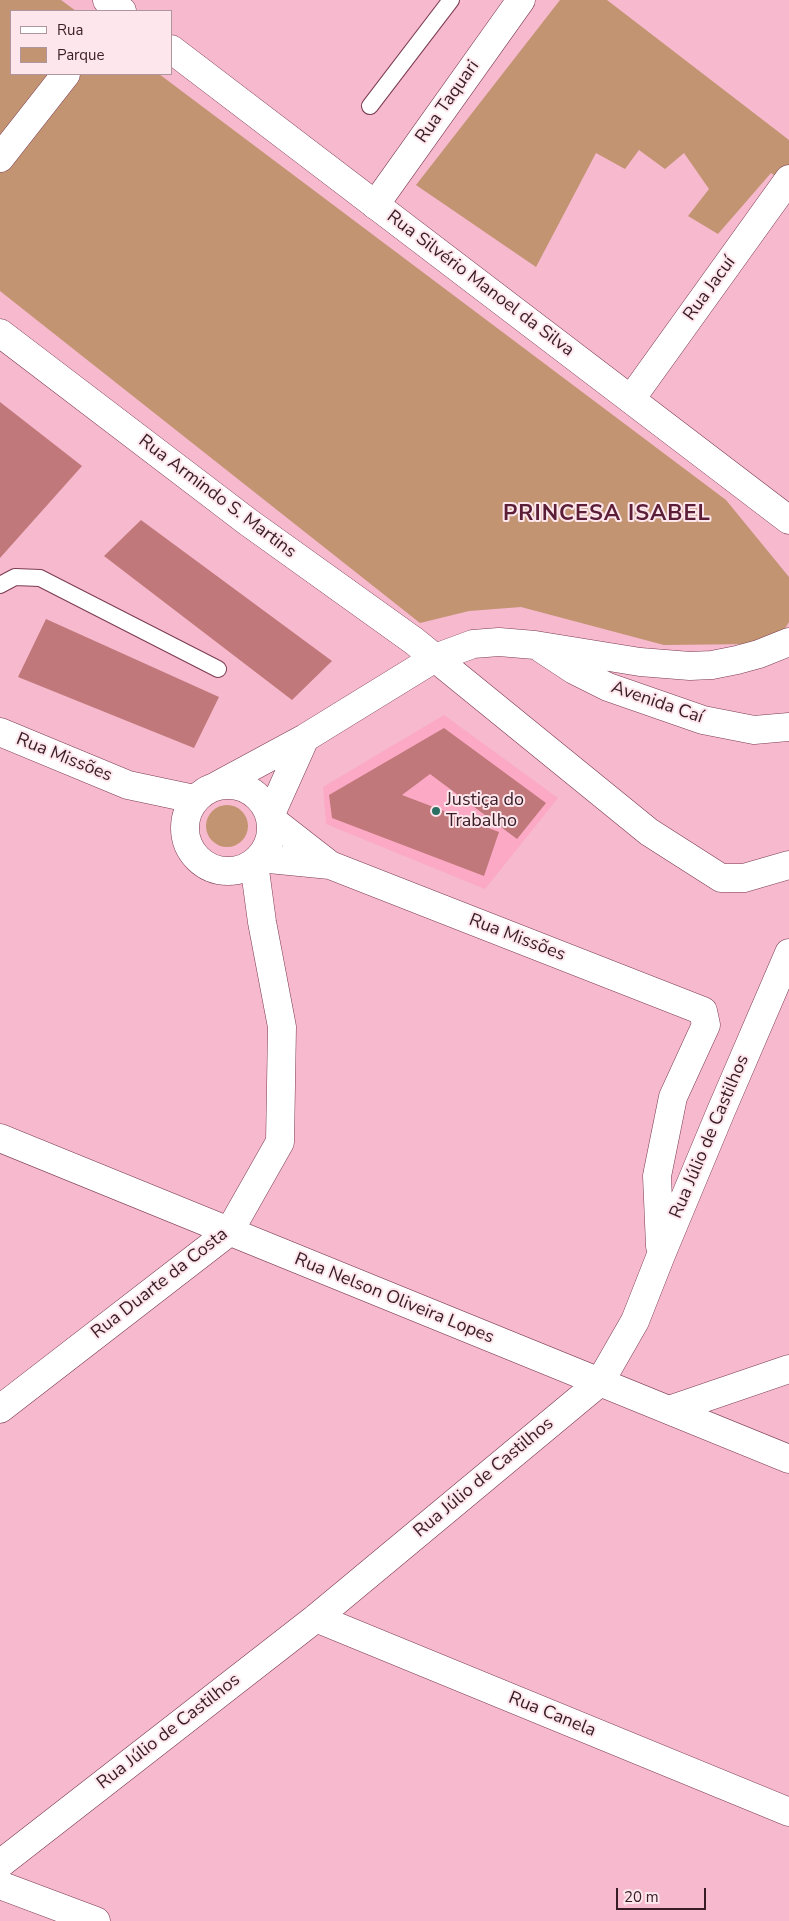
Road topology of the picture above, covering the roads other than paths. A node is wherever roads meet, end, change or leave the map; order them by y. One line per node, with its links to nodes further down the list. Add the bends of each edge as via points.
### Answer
1 (451, 0): 5 (lane)
2 (521, 0): 8 (street, Rua Taquari)
3 (172, 50): 8 (street, Rua Silvério Manoel da Silva)
4 (65, 75): 6 (street)
5 (370, 106)
6 (0, 158)
7 (789, 179): 10 (street, Rua Jacuí)
8 (375, 205): 10 (street, Rua Silvério Manoel da Silva)
9 (0, 333): 15 (street, Rua Armindo S. Martins, via 248,522)
10 (631, 399): 11 (street, Rua Silvério Manoel da Silva)
11 (789, 520)
12 (0, 585): 16 (lane, via 15,576 40,578)
13 (789, 642): 14 (street, Avenida Caí, via 737,660 690,666 640,662)
14 (535, 644): 15 (street, Avenida Caí, via 473,644); 17 (street, Avenida Caí, via 574,670 608,687 703,720 754,730)
15 (435, 658): 19 (street, Avenida Caí); 27 (street, Rua Armindo S. Martins, via 649,832 721,878 744,878)
16 (218, 669)
17 (789, 728)
18 (0, 732): 20 (street, Rua Missões)
19 (305, 738): 21 (street, Avenida Caí); 23 (street)
20 (128, 785): 22 (street, Rua Missões); 24 (street, Rua Missões)
21 (218, 785): 22 (street); 23 (street, via 235,784 250,790 263,801)
22 (194, 799): 24 (street)
23 (270, 817): 25 (street, via 268,846); 26 (street, Rua Missões)
24 (184, 825): 28 (street, via 191,852 206,865)
25 (257, 860): 26 (street, Rua Missões); 28 (street, via 245,868); 29 (street, Rua Duarte da Costa)
26 (330, 864): 33 (street, Rua Missões, via 703,1011 706,1025 674,1097 657,1176)
27 (789, 865)
28 (226, 871): 29 (street, Rua Duarte da Costa)
29 (262, 922): 32 (street, Rua Duarte da Costa, via 282,1027 280,1142)
30 (789, 953): 33 (street, Rua Júlio de Castilhos)
31 (0, 1138): 32 (street, Rua Nelson Oliveira Lopes)
32 (229, 1232): 35 (street, Rua Nelson Oliveira Lopes); 36 (street, Rua Duarte da Costa)
33 (660, 1255): 35 (street, Rua Júlio de Castilhos, via 635,1321)
34 (789, 1370): 37 (street)
35 (600, 1382): 37 (street, Rua Nelson Oliveira Lopes); 39 (street, Rua Júlio de Castilhos)
36 (0, 1409)
37 (669, 1410): 38 (street, Rua Nelson Oliveira Lopes)
38 (789, 1459)
39 (316, 1618): 40 (street, Rua Canela); 41 (street, Rua Júlio de Castilhos)
40 (789, 1812)
41 (0, 1864)
42 (0, 1885): 43 (street)
43 (96, 1921)

